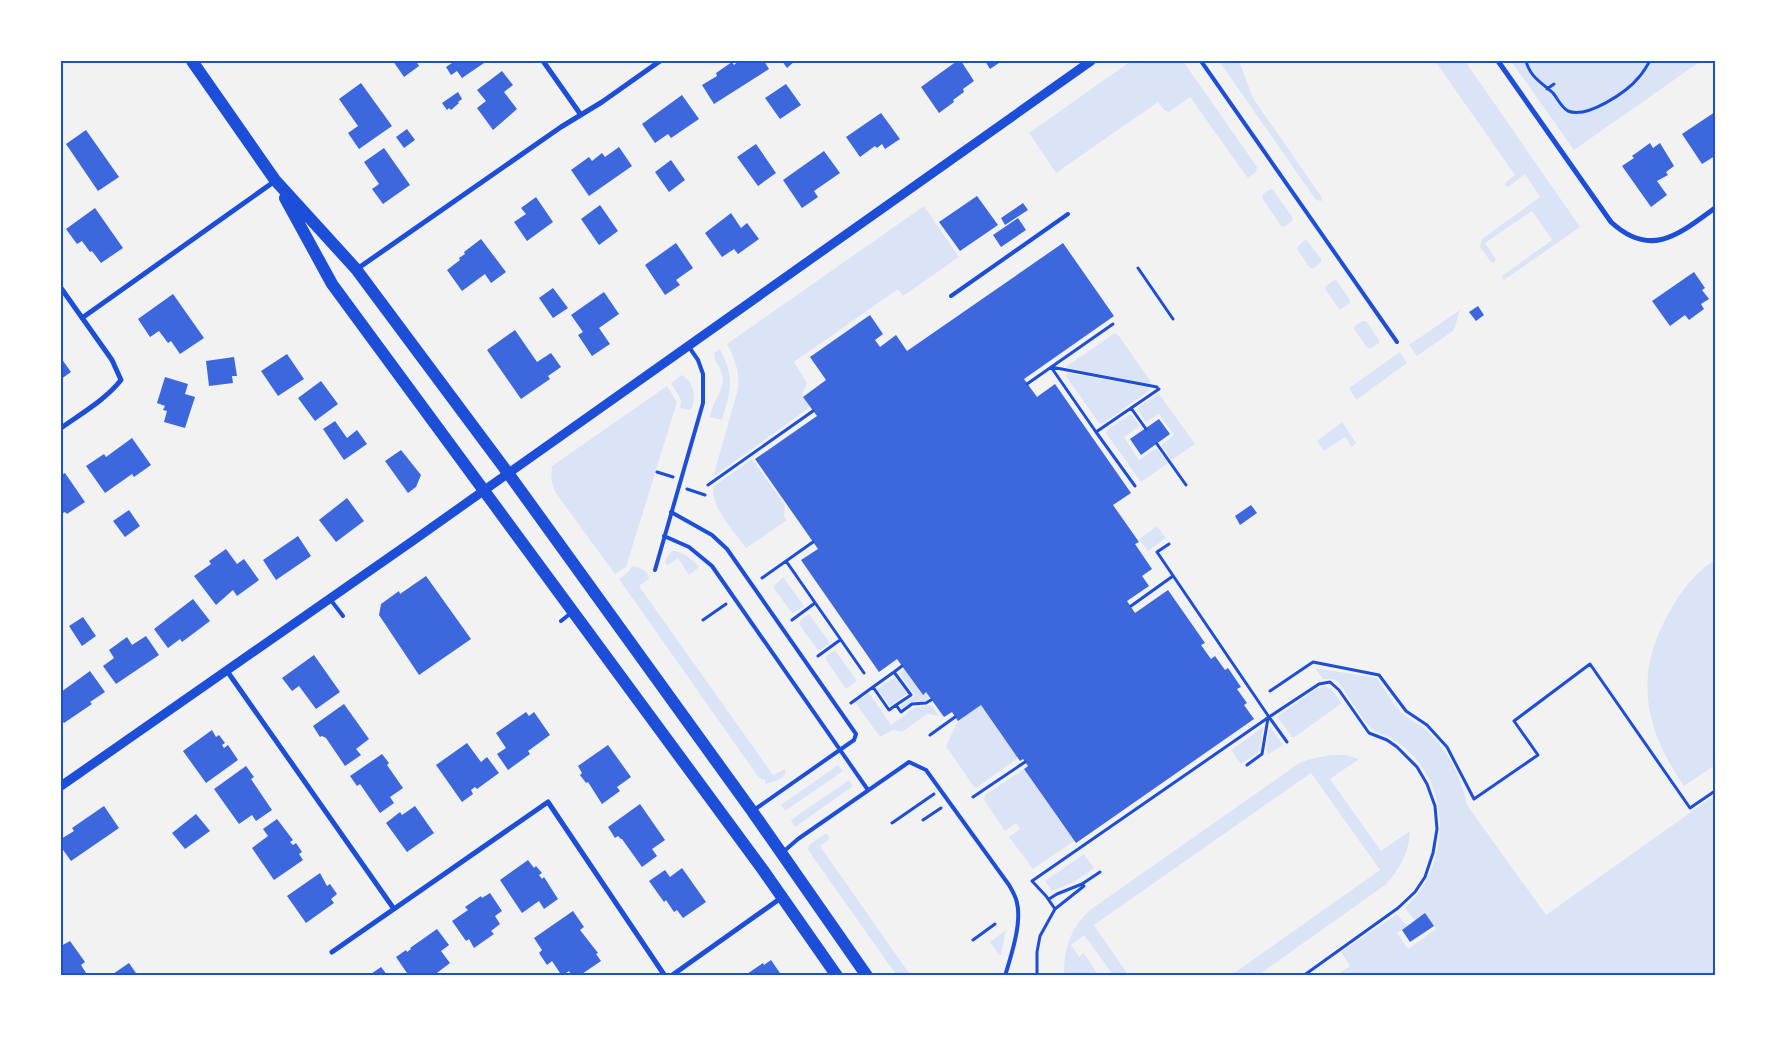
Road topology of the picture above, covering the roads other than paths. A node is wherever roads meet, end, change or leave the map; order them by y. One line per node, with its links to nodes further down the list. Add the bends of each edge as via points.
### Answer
1 (192, 61): 8 (main road)
2 (544, 61): 7 (street)
3 (660, 61): 7 (street)
4 (1091, 61): 16 (street)
5 (1201, 61): 15 (lane)
6 (1498, 61): 9 (street, via 1611,222 1620,230 1641,240 1661,241 1676,235)
7 (581, 115): 11 (street)
8 (275, 180): 11 (main road); 14 (street); 19 (main road, via 332,284)
9 (1715, 208)
10 (1068, 214): 13 (lane)
11 (356, 269): 18 (main road)
12 (61, 288): 14 (street)
13 (952, 296)
14 (82, 318): 17 (street, via 112,360 121,380 102,399)
15 (1397, 342)
16 (688, 345): 18 (street); 20 (lane, via 704,374 703,403)
17 (61, 428)
18 (508, 474): 19 (street); 31 (main road)
19 (483, 491): 23 (street); 24 (main road)
20 (671, 512): 21 (lane); 28 (lane, via 712,535 726,549 777,620 856,734 856,738)
21 (664, 536): 22 (lane); 28 (lane, via 689,547 712,566)
22 (655, 570)
23 (330, 599): 25 (lane); 27 (street)
24 (573, 611): 26 (lane); 33 (main road)
25 (342, 616)
26 (561, 621)
27 (227, 671): 29 (street); 34 (street)
28 (840, 749): 30 (lane); 31 (lane)
29 (61, 786)
30 (868, 790): 32 (lane); 40 (lane, via 909,762 926,770 950,802 1009,885 1017,902 1017,923)
31 (752, 811): 32 (main road)
32 (782, 853): 39 (main road)
33 (782, 898): 37 (street); 38 (main road)
34 (394, 908): 35 (street); 36 (street, via 548,802)
35 (332, 952)
36 (665, 976)
37 (671, 976)
38 (837, 976)
39 (867, 976)
40 (1005, 976)

